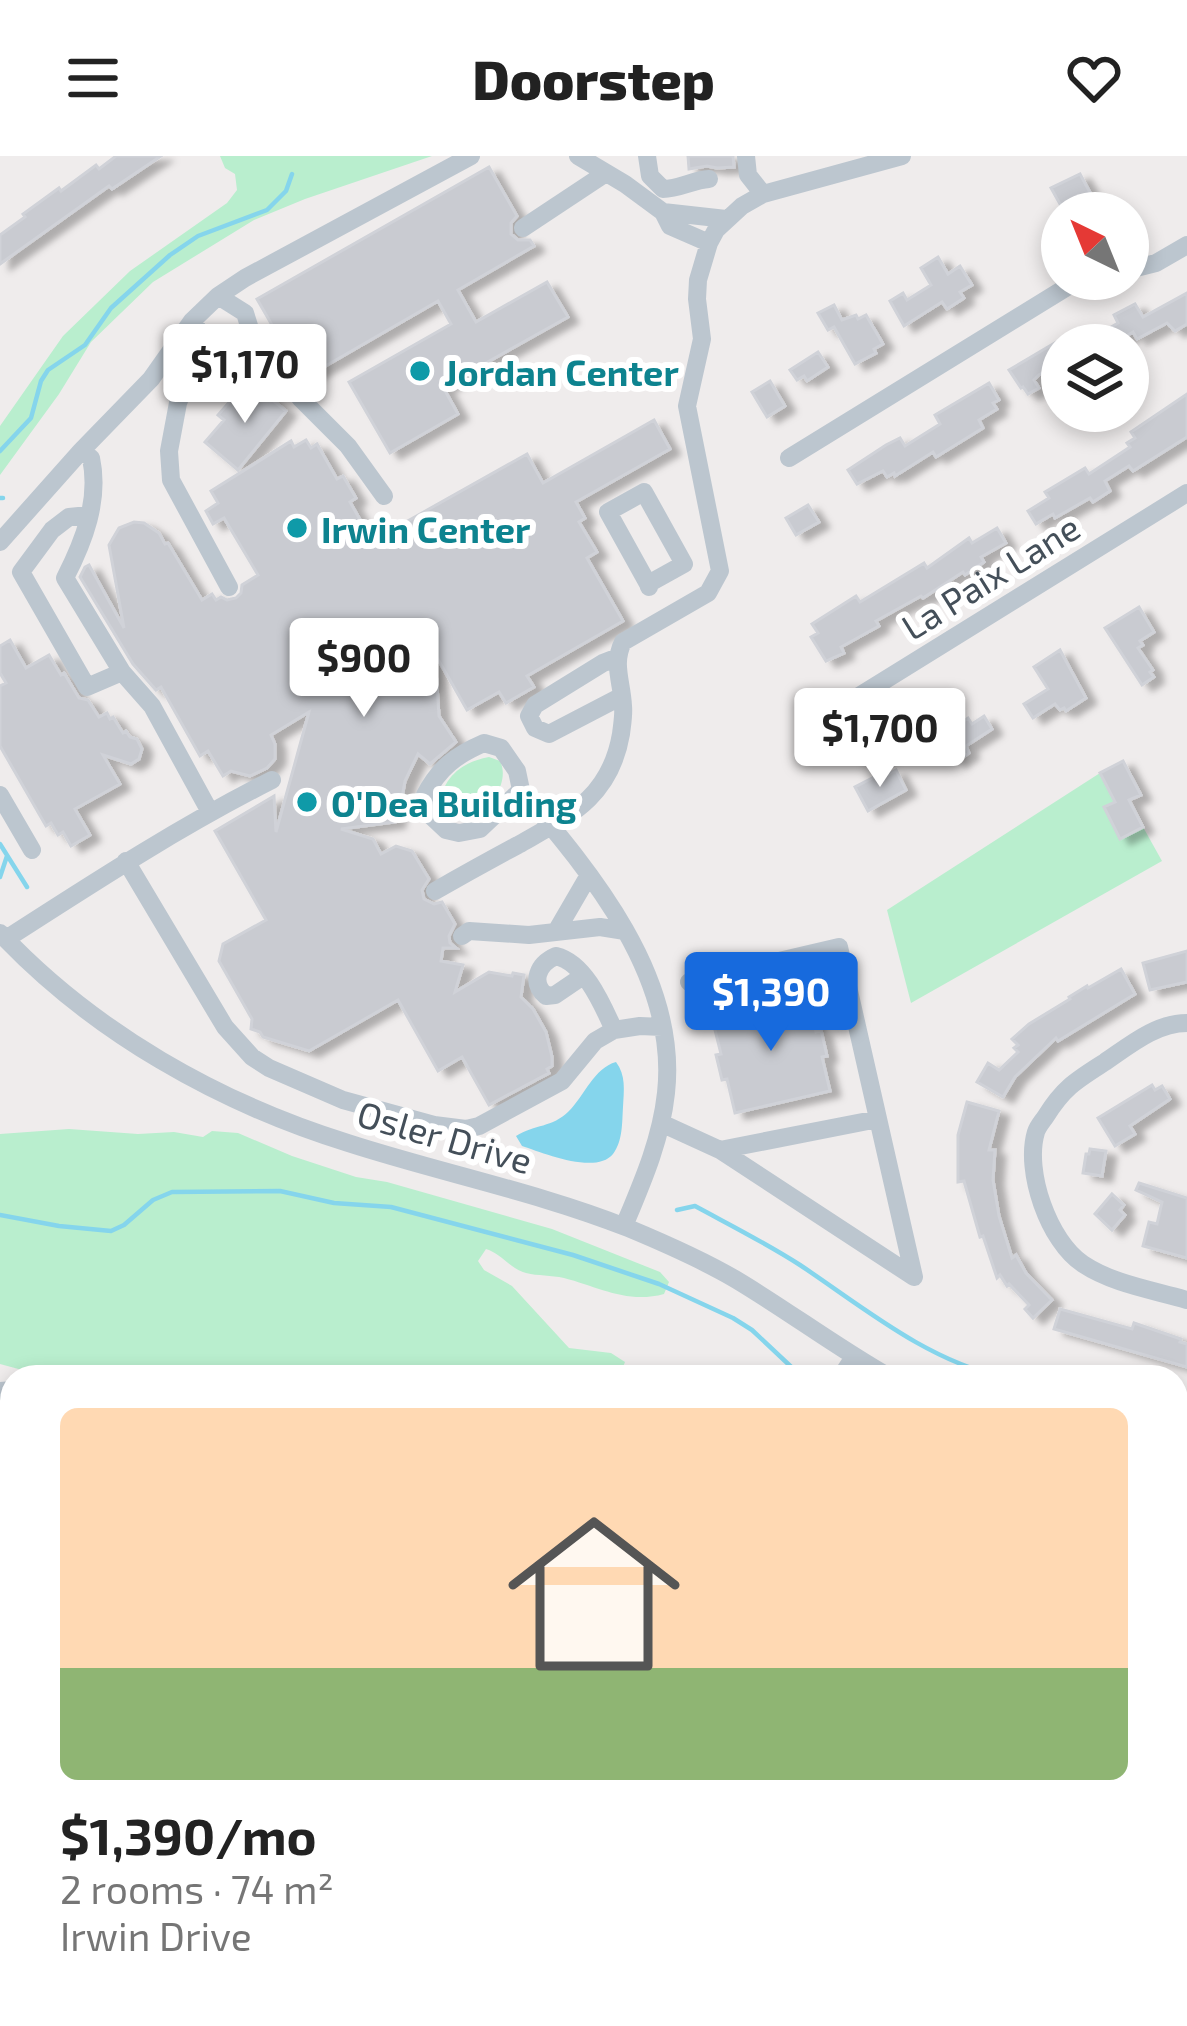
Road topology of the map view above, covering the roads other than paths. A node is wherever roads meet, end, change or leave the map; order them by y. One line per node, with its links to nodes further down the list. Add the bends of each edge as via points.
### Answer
1 (471, 156): 15 (street)
2 (578, 156): 7 (street)
3 (647, 156): 6 (street, via 650,176 663,189)
4 (902, 156): 5 (street)
5 (840, 165): 8 (street)
6 (747, 166): 8 (street)
7 (607, 173): 9 (street); 11 (street)
8 (763, 194): 10 (street)
9 (663, 212): 10 (street); 12 (street, via 670,226)
10 (726, 219): 12 (street)
11 (523, 228)
12 (709, 243): 28 (street, via 698,280 703,339 687,406 720,571 708,592)
13 (1187, 245): 14 (street)
14 (1149, 265)
15 (218, 296): 18 (street); 19 (street, via 245,313)
16 (1046, 300): 21 (street)
17 (268, 318): 19 (street)
18 (192, 321): 19 (street, via 209,345 240,344); 20 (street, via 151,379); 27 (street, via 171,480)
19 (248, 332): 23 (street)
20 (81, 451): 24 (street, via 95,476); 25 (street)
21 (789, 458)
22 (1187, 494): 32 (street, La Paix Lane)
23 (384, 496)
24 (89, 515): 30 (street, via 65,578); 30 (street, via 52,530 21,572 87,687)
25 (0, 542)
26 (648, 585): 26 (street, via 684,563 644,492 608,512); 28 (street, via 664,600)
27 (229, 587)
28 (663, 614): 29 (street, via 623,642)
29 (616, 658): 31 (street); 31 (street, via 529,716 549,734)
30 (122, 672): 36 (street, via 152,706)
31 (622, 696): 37 (street, via 619,744 599,790)
32 (826, 716)
33 (272, 781): 36 (street)
34 (521, 790): 34 (street, via 501,748 484,743 437,773 425,795 429,814 459,832 481,829); 37 (street)
35 (0, 796): 38 (street)
36 (210, 812): 39 (street)
37 (551, 826): 40 (street); 41 (street)
38 (32, 850)
39 (127, 861): 44 (street); 50 (street, via 225,1027 252,1058 323,1093 466,1129 562,1081)
40 (589, 875): 42 (street); 43 (street)
41 (435, 891)
42 (556, 930): 43 (street); 45 (street)
43 (625, 931): 49 (street)
44 (3, 936): 54 (street, Osler Drive, via 110,1027 236,1100 350,1144)
45 (462, 937)
46 (583, 976): 50 (street)
47 (689, 982): 51 (street, via 839,947)
48 (1187, 1024): 55 (street, via 1144,1036 1064,1089 1036,1132 1034,1165 1048,1221 1077,1260)
49 (662, 1027): 50 (street); 52 (street, via 668,1076)
50 (614, 1030)
51 (878, 1120): 53 (street); 53 (street, via 914,1276)
52 (661, 1123): 53 (street); 54 (street)
53 (720, 1150)
54 (624, 1226): 56 (street, Osler Drive, via 730,1276)
55 (1187, 1300)
56 (854, 1357): 57 (street); 58 (street, Osler Drive)
57 (849, 1365)
58 (868, 1365)

